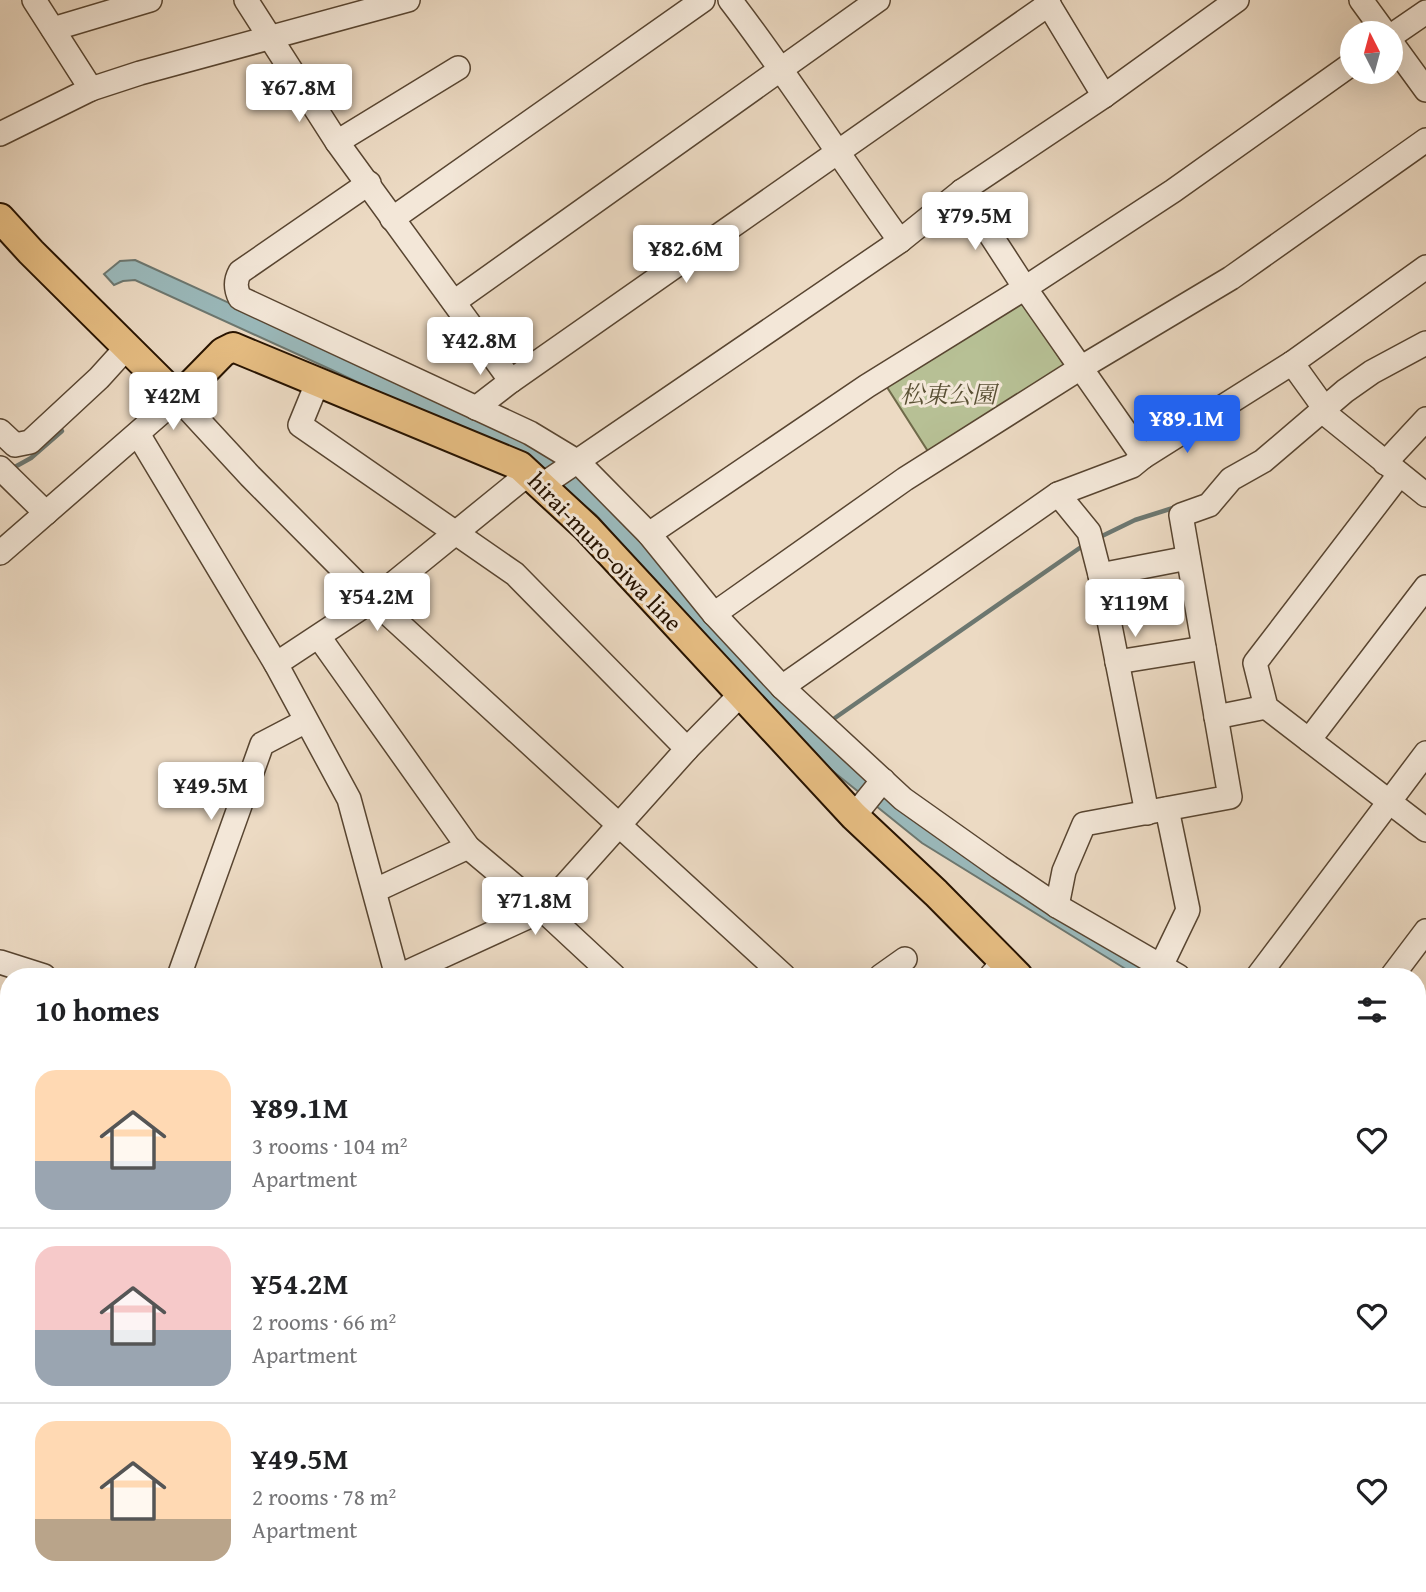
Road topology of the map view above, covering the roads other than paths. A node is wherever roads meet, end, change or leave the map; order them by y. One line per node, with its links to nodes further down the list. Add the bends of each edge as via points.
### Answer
1 (34, 0): 14 (street)
2 (246, 0): 15 (street)
3 (408, 0): 15 (street)
4 (703, 0): 30 (street)
5 (730, 0): 17 (street)
6 (878, 0): 17 (street)
7 (1237, 0): 22 (street)
8 (1361, 0): 12 (street)
9 (139, 2): 14 (street)
10 (1047, 2): 22 (street); 26 (street)
11 (1426, 12): 13 (street)
12 (1376, 21)
13 (1404, 27)
14 (53, 29): 20 (street)
15 (270, 38): 20 (street); 25 (street)
16 (1404, 60): 21 (street)
17 (781, 67): 26 (street); 34 (street)
18 (458, 68): 25 (street)
19 (1340, 72): 33 (street, via 1173,191)
20 (91, 89): 23 (street)
21 (1426, 90)
22 (1104, 96): 28 (street)
23 (0, 134)
24 (1426, 141): 38 (street, via 1231,278)
25 (337, 142): 27 (street)
26 (836, 153): 31 (street); 40 (street)
27 (369, 183): 30 (street); 42 (street, via 240,272 236,290 240,298)
28 (962, 191): 31 (street); 33 (street)
29 (0, 218): 36 (main road)
30 (393, 219): 34 (street)
31 (900, 241): 48 (street)
32 (1426, 267): 37 (street)
33 (1025, 288): 38 (street); 56 (street, via 867,386)
34 (454, 302): 40 (street)
35 (1426, 343): 43 (street, via 1372,372)
36 (128, 346): 41 (main road); 45 (street, via 30,442 15,445)
37 (1292, 363): 43 (street); 47 (street)
38 (1082, 368): 47 (street); 62 (street, via 905,479)
39 (318, 381): 41 (main road, hirai-muro-oiwa line, via 233,347); 51 (main road, hirai-muro-oiwa line, via 520,466); 55 (street, via 300,425)
40 (511, 381): 42 (street)
41 (178, 398): 46 (street); 61 (street)
42 (476, 408): 48 (street, via 555,446)
43 (1324, 410): 50 (street); 58 (street, via 1263,461 1231,479 1209,505 1181,515)
44 (1426, 419): 50 (street)
45 (0, 431)
46 (138, 434): 54 (street); 66 (street)
47 (1143, 457): 52 (street, via 1132,466)
48 (574, 463): 51 (street); 56 (street)
49 (0, 468): 54 (street)
50 (1392, 469): 53 (street); 69 (street, via 1255,663)
51 (539, 480): 55 (street); 68 (main road, hirai-muro-oiwa line)
52 (1058, 494): 59 (street, via 1089,532); 67 (street)
53 (1426, 495)
54 (46, 513): 57 (street)
55 (454, 533): 61 (street); 73 (street, via 529,586)
56 (649, 534): 62 (street)
57 (0, 553)
58 (1188, 558): 59 (street); 64 (street)
59 (1100, 575): 65 (street)
60 (1426, 587): 72 (street)
61 (373, 600): 63 (street); 79 (street)
62 (714, 614): 67 (street)
63 (319, 636): 66 (street); 81 (street)
64 (1204, 648): 65 (street); 70 (street)
65 (1117, 662): 78 (street)
66 (276, 664): 71 (street)
67 (782, 687): 75 (street)
68 (741, 694): 73 (street); 77 (main road, hirai-muro-oiwa line)
69 (1266, 707): 70 (street); 72 (street)
70 (1216, 717): 78 (street, via 1230,797)
71 (306, 721): 82 (street, via 349,799); 89 (street, via 262,744)
72 (1309, 740): 76 (street)
73 (687, 749): 79 (street)
74 (1426, 753): 76 (street)
75 (883, 780): 77 (street); 83 (street, via 945,830)
76 (1389, 802): 80 (street); 98 (street)
77 (859, 809): 95 (main road, hirai-muro-oiwa line)
78 (1157, 811): 83 (street, via 1084,824 1064,871); 97 (street, via 1188,910)
79 (617, 826): 84 (street); 93 (street)
80 (1426, 830)
81 (468, 846): 82 (street); 84 (street)
82 (376, 890): 90 (street)
83 (1057, 906): 96 (street)
84 (544, 910): 91 (street); 92 (street)
85 (1426, 931): 99 (street)
86 (905, 959): 94 (street)
87 (0, 962): 88 (street)
88 (19, 968)
89 (182, 968)
90 (396, 968)
91 (416, 968)
92 (605, 968)
93 (775, 968)
94 (892, 968)
95 (1001, 968)
96 (1162, 968)
97 (1170, 968)
98 (1264, 968)
99 (1398, 968)

